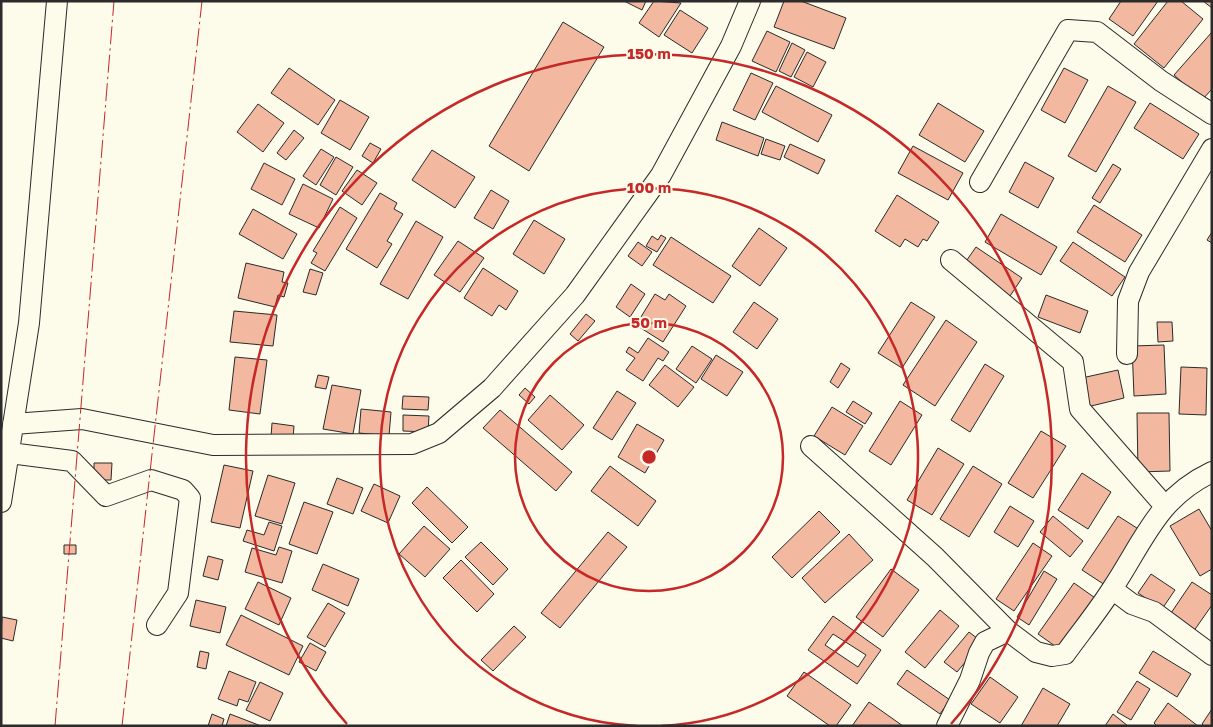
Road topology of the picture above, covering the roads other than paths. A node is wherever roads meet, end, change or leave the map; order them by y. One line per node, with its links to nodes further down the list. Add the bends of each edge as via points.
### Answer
1 (57, 1): 8 (street, via 29,323)
2 (750, 1): 8 (street, via 731,46 661,175 581,288 492,388 439,433 412,444 212,445 82,419)
3 (1212, 114): 5 (street, via 1161,81 1097,32 1068,30)
4 (1212, 149): 7 (street, via 1139,272 1128,301)
5 (980, 182)
6 (951, 260): 13 (street, via 1073,362 1080,410)
7 (1127, 354)
8 (13, 424): 10 (street)
9 (811, 446): 16 (street, via 935,557)
10 (10, 452): 12 (street); 15 (street, via 72,461 106,496 150,480 183,490 190,498 178,593)
11 (1212, 472): 13 (street, via 1190,482)
12 (1, 502)
13 (1164, 505): 14 (street)
14 (1112, 589): 16 (street, via 1065,654 1052,656 1036,652); 17 (street, via 1132,604 1154,612)
15 (157, 625)
16 (1008, 631): 18 (street, via 985,642)
17 (1212, 655)
18 (947, 726)

